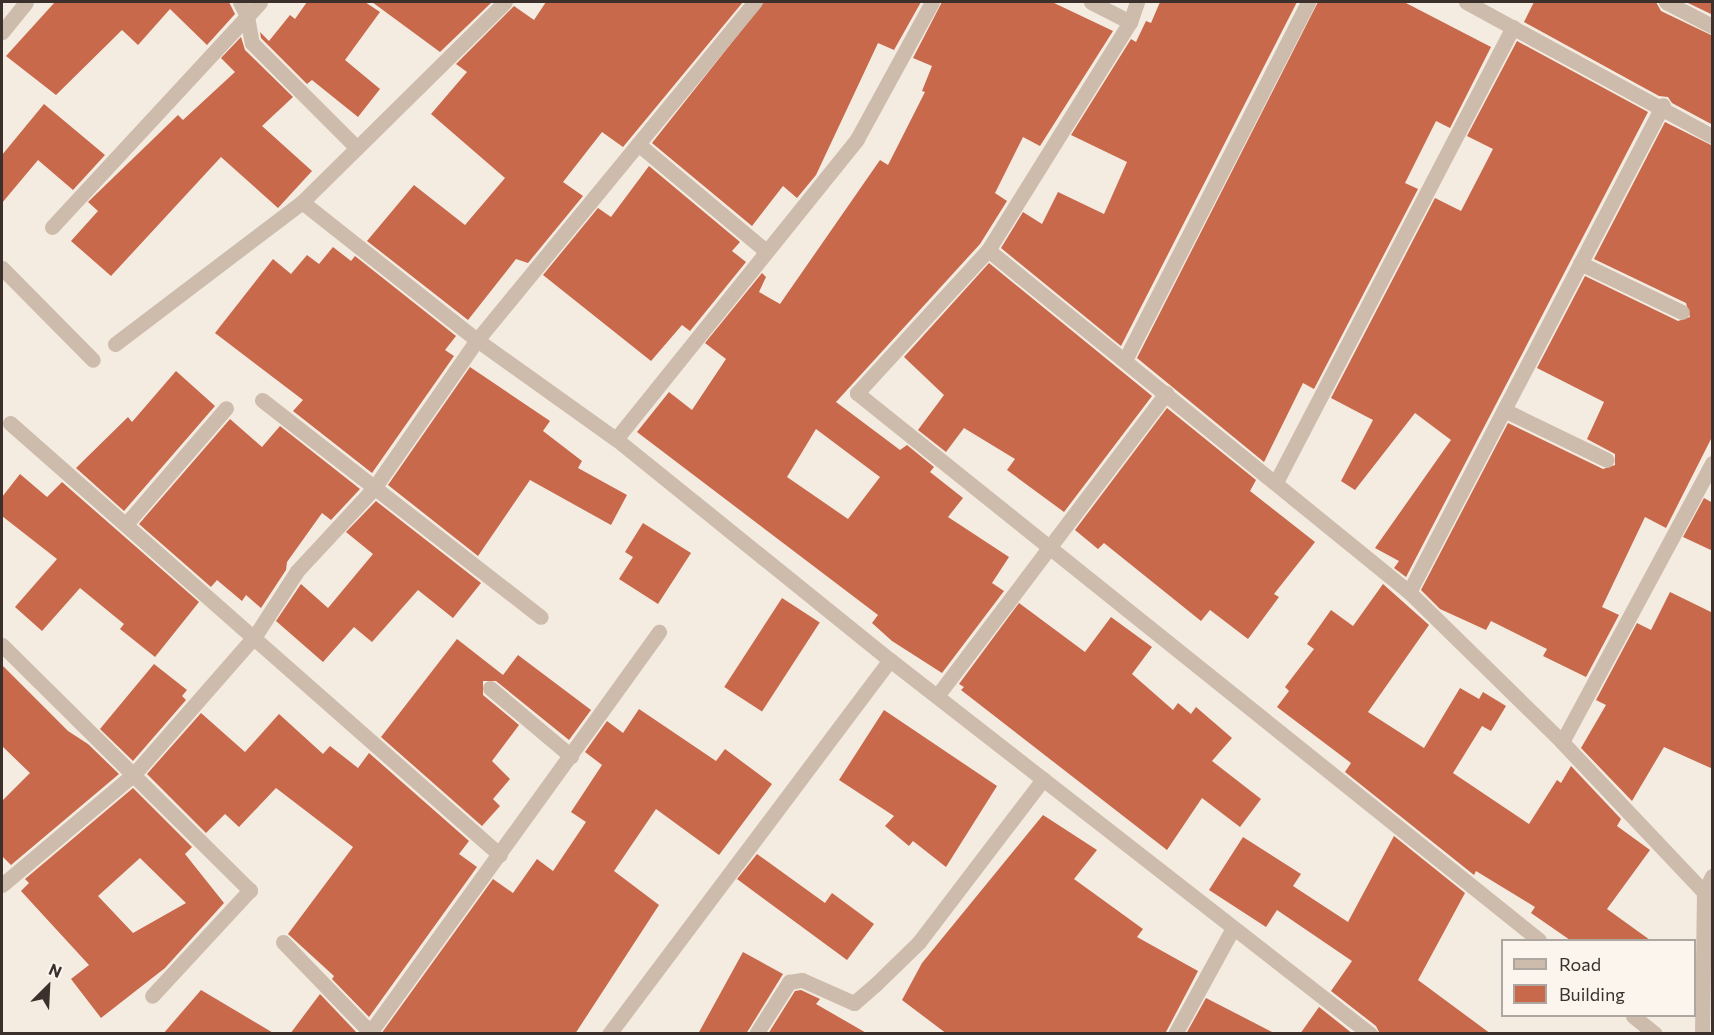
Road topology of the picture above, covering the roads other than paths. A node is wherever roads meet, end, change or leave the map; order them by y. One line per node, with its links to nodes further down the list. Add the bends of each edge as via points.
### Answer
1 (26, 2): 16 (street)
2 (240, 2): 12 (street)
3 (260, 2): 12 (street)
4 (504, 2): 20 (street)
5 (755, 2): 19 (street)
6 (932, 2): 24 (street, via 857,139)
7 (1091, 2): 13 (street)
8 (1137, 2): 13 (street)
9 (1308, 2): 31 (street)
10 (1466, 2): 15 (street)
11 (1666, 2): 14 (street)
12 (248, 16): 20 (street, via 252,43); 22 (street)
13 (1130, 22): 23 (street)
14 (1713, 26)
15 (1513, 27): 17 (street); 40 (street)
16 (2, 32)
17 (1663, 105): 18 (street); 25 (street)
18 (1713, 136)
19 (638, 144): 24 (street); 28 (street)
20 (357, 148): 21 (street)
21 (302, 202): 28 (street); 29 (street)
22 (52, 227)
23 (987, 249): 31 (street); 43 (street, via 857,393)
24 (766, 251): 37 (street)
25 (1580, 263): 27 (street); 35 (street)
26 (2, 268): 30 (street)
27 (1682, 312)
28 (477, 340): 37 (street); 41 (street)
29 (115, 344)
30 (93, 360)
31 (1125, 360): 32 (street)
32 (1166, 393): 40 (street); 43 (street)
33 (262, 400): 41 (street)
34 (226, 408): 42 (street)
35 (1504, 410): 38 (street); 44 (street)
36 (10, 423): 42 (street)
37 (616, 439): 49 (street)
38 (1607, 460)
39 (1713, 462): 52 (street)
40 (1276, 482): 44 (street)
41 (374, 488): 45 (street); 47 (street, via 297,571)
42 (126, 524): 47 (street)
43 (1046, 547): 51 (street); 61 (street)
44 (1409, 592): 52 (street)
45 (541, 617)
46 (659, 632): 53 (street)
47 (255, 636): 54 (street); 56 (street)
48 (2, 645): 54 (street)
49 (890, 660): 51 (street); 67 (street)
50 (490, 688): 53 (street)
51 (937, 696): 55 (street)
52 (1562, 742): 59 (street)
53 (571, 756): 56 (street)
54 (134, 774): 58 (street); 63 (street, via 250,890)
55 (1044, 779): 60 (street); 68 (street, via 919,942 877,983 854,1003 802,980 789,982)
56 (500, 855): 66 (street)
57 (1713, 876): 59 (street)
58 (2, 885)
59 (1704, 892): 71 (street)
60 (1233, 928): 65 (street); 69 (street)
61 (1538, 939)
62 (283, 942): 66 (street)
63 (152, 996)
64 (1634, 1017): 70 (street)
65 (1365, 1032)
66 (369, 1033)
67 (609, 1034)
68 (756, 1034)
69 (1175, 1034)
70 (1655, 1034)
71 (1702, 1034)

